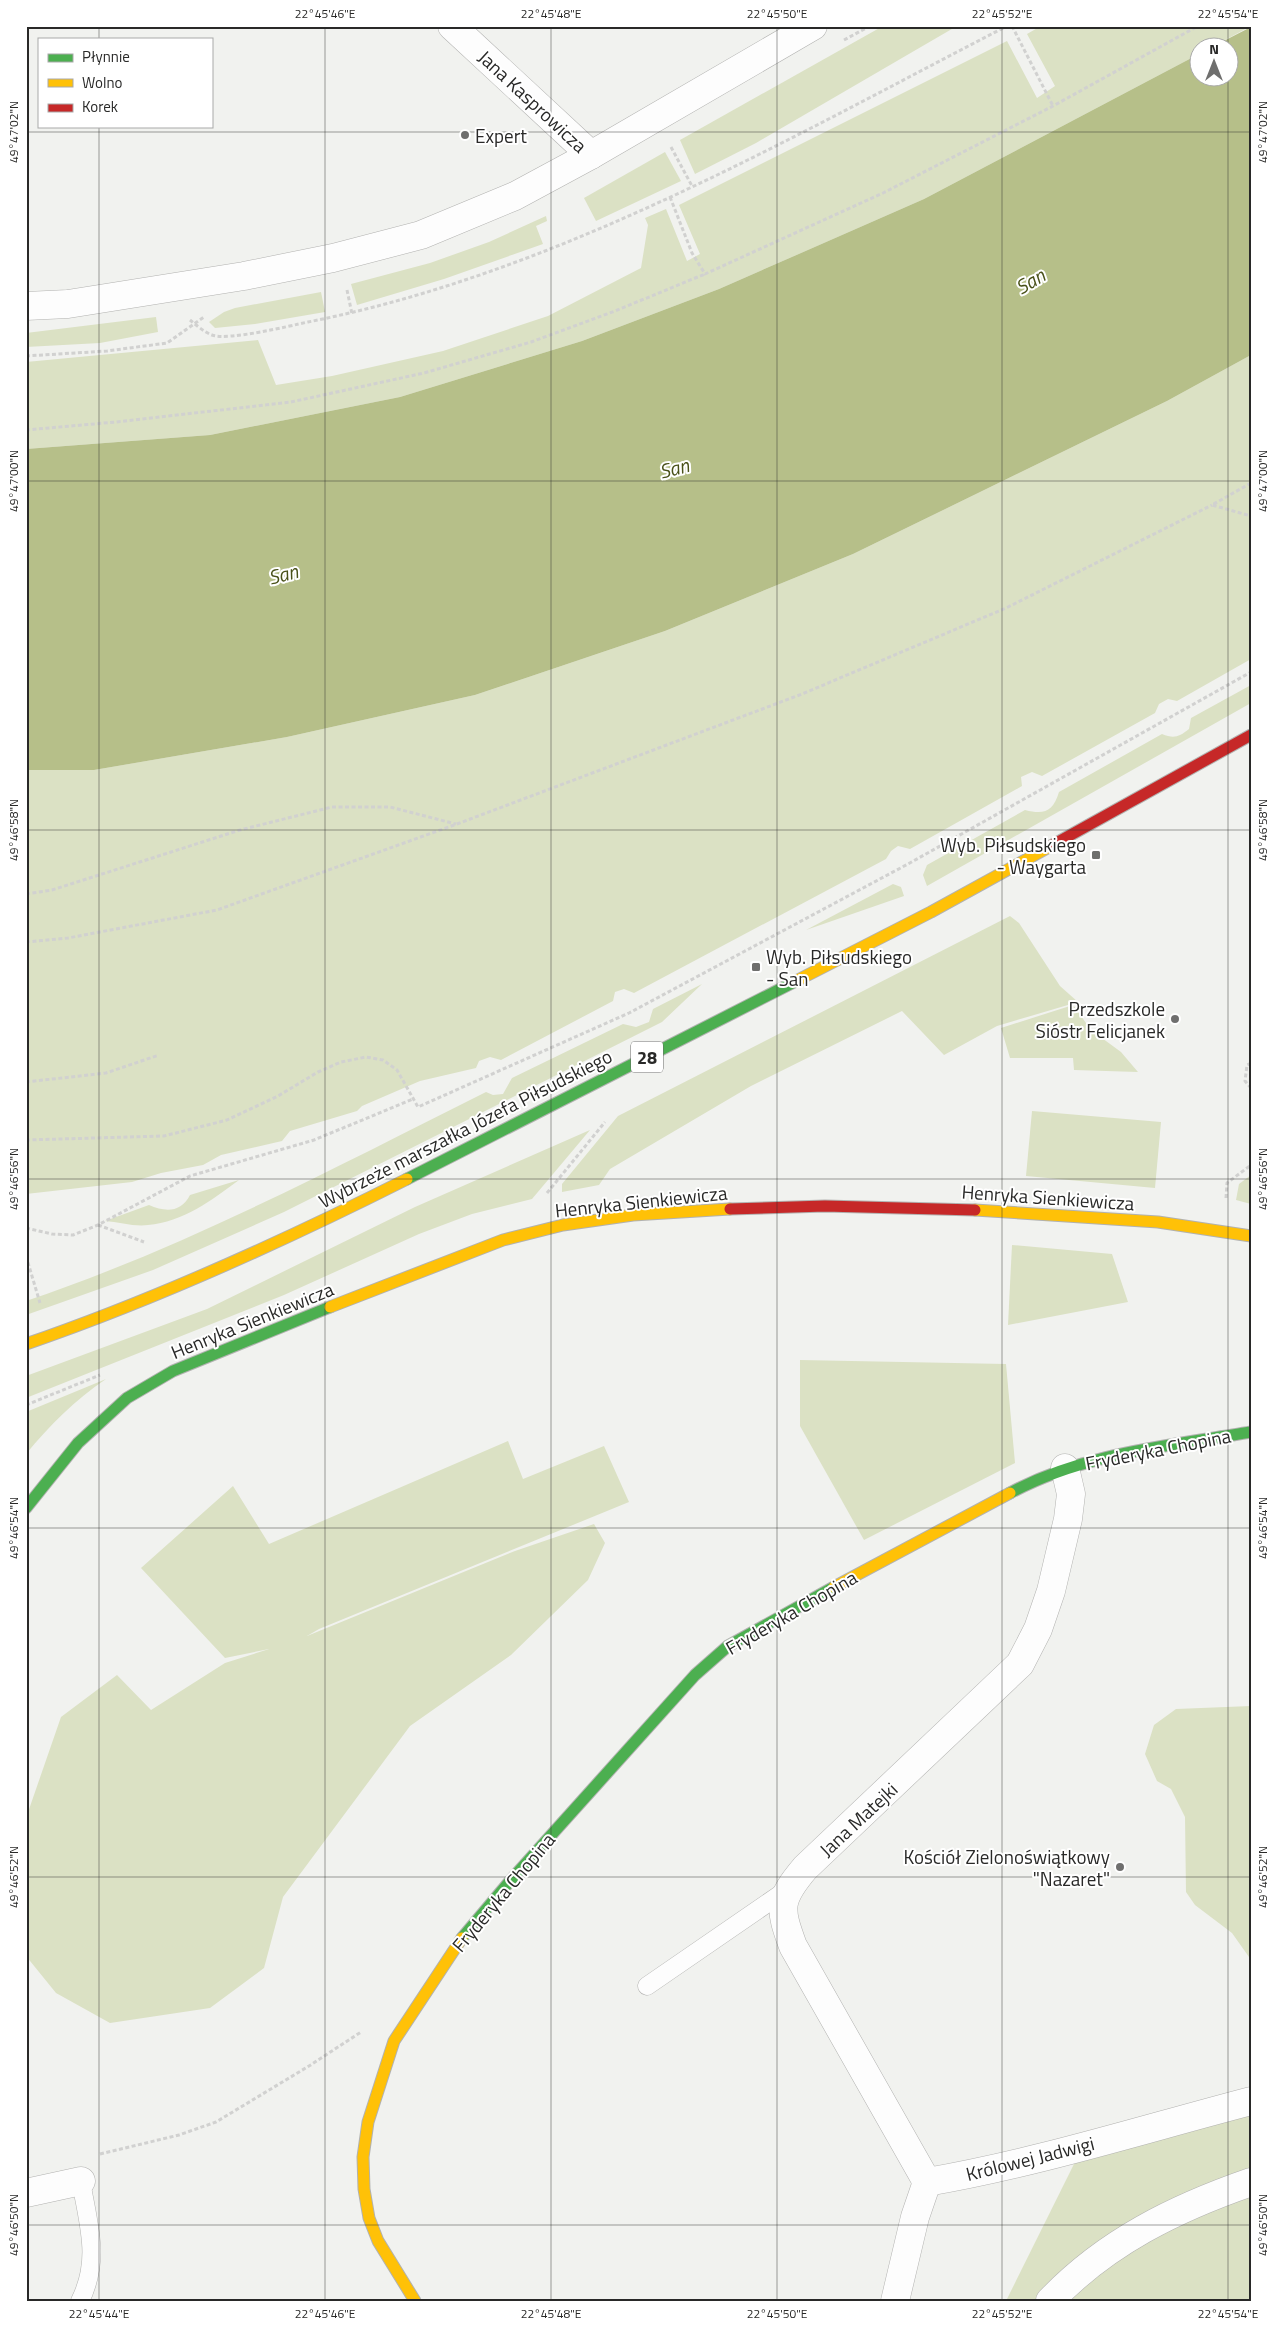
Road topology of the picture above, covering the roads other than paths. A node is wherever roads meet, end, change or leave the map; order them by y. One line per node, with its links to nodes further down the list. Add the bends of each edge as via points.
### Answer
1 (452, 26): 3 (street, Jana Kasprowicza)
2 (813, 26): 3 (street)
3 (591, 155): 4 (street, via 515,196 421,235 333,258 244,276 77,302)
4 (26, 306)
5 (1251, 735): 7 (street, Wybrzeże marszałka Józefa Piłsudskiego / 28, via 931,912 388,1188 181,1285)
6 (1251, 1236): 10 (street, Henryka Sienkiewicza, via 1158,1222 950,1208 825,1206 633,1215 563,1225 503,1240 173,1371 127,1398 85,1437)
7 (26, 1344)
8 (1251, 1432): 9 (street, Fryderyka Chopina, via 1114,1455)
9 (1065, 1468): 11 (street, Jana Matejki, via 1071,1494 1068,1519 1049,1599 1020,1664 805,1868); 19 (street, Fryderyka Chopina, via 1022,1486 945,1526 728,1646 695,1675 462,1938 394,2040 368,2122 363,2157 369,2218 378,2242)
10 (26, 1508)
11 (788, 1889): 12 (lane); 15 (street, Jana Matejki, via 782,1916 793,1946)
12 (647, 1986)
13 (1251, 2101): 15 (street, Królowej Jadwigi, via 1047,2155)
14 (81, 2180): 17 (street); 18 (lane, via 93,2253 88,2284)
15 (928, 2182): 20 (street, via 915,2217)
16 (1251, 2182): 21 (street, via 1179,2209 1142,2229 1070,2280)
17 (26, 2192)
18 (80, 2301)
19 (415, 2301)
20 (895, 2301)
21 (1050, 2301)

